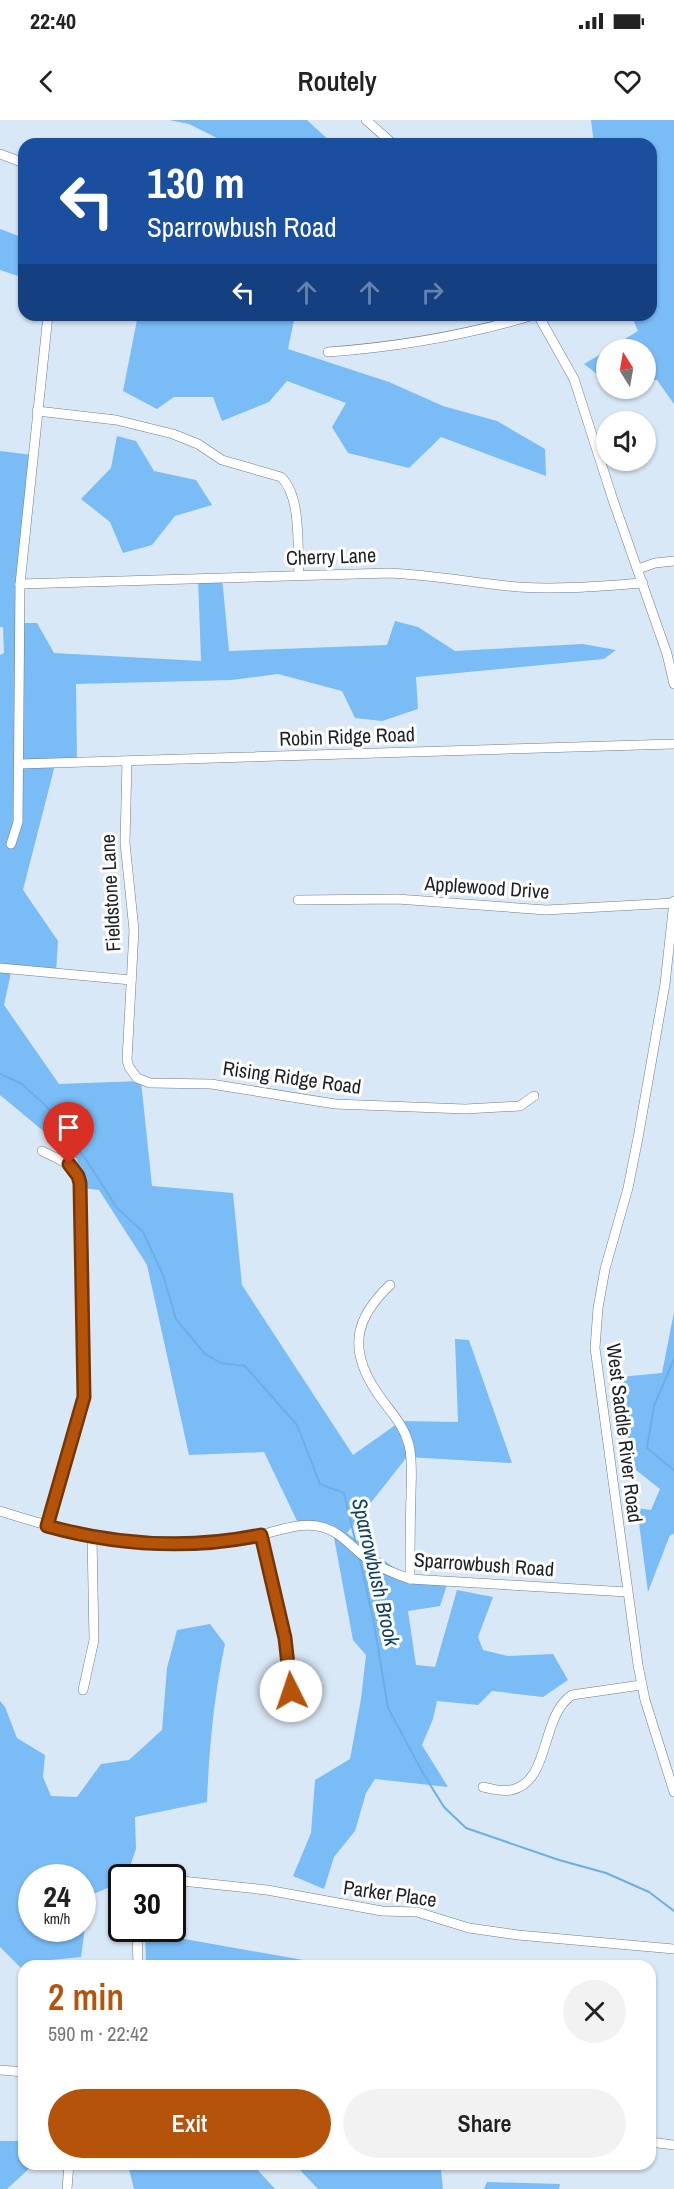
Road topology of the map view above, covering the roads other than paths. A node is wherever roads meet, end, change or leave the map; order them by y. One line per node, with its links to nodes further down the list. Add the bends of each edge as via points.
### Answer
1 (366, 120): 2 (street)
2 (386, 138)
3 (0, 154): 4 (street)
4 (18, 161)
5 (47, 321): 9 (street)
6 (514, 321): 8 (street, via 412,343)
7 (540, 321): 11 (street, via 574,379)
8 (328, 352)
9 (37, 411): 12 (street, via 116,420 173,434 222,460 281,477 294,499); 13 (street)
10 (674, 561): 11 (street)
11 (638, 569): 14 (street)
12 (299, 575): 13 (street, Cherry Lane); 14 (street, Cherry Lane, via 421,574 521,587)
13 (20, 584): 18 (street)
14 (643, 584): 15 (street)
15 (674, 677)
16 (674, 744): 17 (street, Robin Ridge Road)
17 (127, 761): 18 (street, Robin Ridge Road); 23 (street, Fieldstone Lane, via 124,820 134,930)
18 (20, 764): 19 (street, via 18,822)
19 (11, 844)
20 (298, 900): 21 (street, Applewood Drive, via 397,899 546,910)
21 (674, 902): 33 (street, West Saddle River Road, via 665,984 639,1138 604,1269 596,1329 597,1373)
22 (0, 968): 23 (street)
23 (131, 980): 24 (street, Fieldstone Lane)
24 (127, 1060): 25 (street, Rising Ridge Road, via 137,1078 150,1083 211,1084 335,1104 465,1109 520,1106)
25 (534, 1096)
26 (42, 1151): 29 (street, via 69,1164 80,1183 84,1357 84,1397)
27 (390, 1285): 32 (street, via 364,1315 359,1353 375,1389 400,1421 409,1447)
28 (0, 1510): 29 (street, Sparrowbush Road)
29 (47, 1526): 31 (street, Sparrowbush Road)
30 (261, 1535): 31 (street, Sparrowbush Road, via 181,1545); 32 (street, Sparrowbush Road, via 295,1526 329,1529 381,1567); 36 (street, via 291,1669)
31 (92, 1538): 35 (street, via 95,1620 91,1663)
32 (410, 1579): 33 (street, Sparrowbush Road)
33 (627, 1592): 34 (street, West Saddle River Road)
34 (641, 1684): 37 (street, via 572,1695 558,1707 538,1766 527,1782 511,1790); 38 (street, West Saddle River Road)
35 (83, 1690)
36 (292, 1714)
37 (483, 1787)
38 (674, 1792)
39 (186, 1881): 41 (street, Parker Place, via 267,1890 382,1911 417,1912 469,1928 518,1935)
40 (137, 1942): 42 (street)
41 (674, 1949)
42 (138, 1960)
43 (0, 2070): 44 (street)
44 (18, 2072)
45 (656, 2143): 46 (street)
46 (674, 2145)
47 (69, 2170): 48 (street)
48 (67, 2189)

